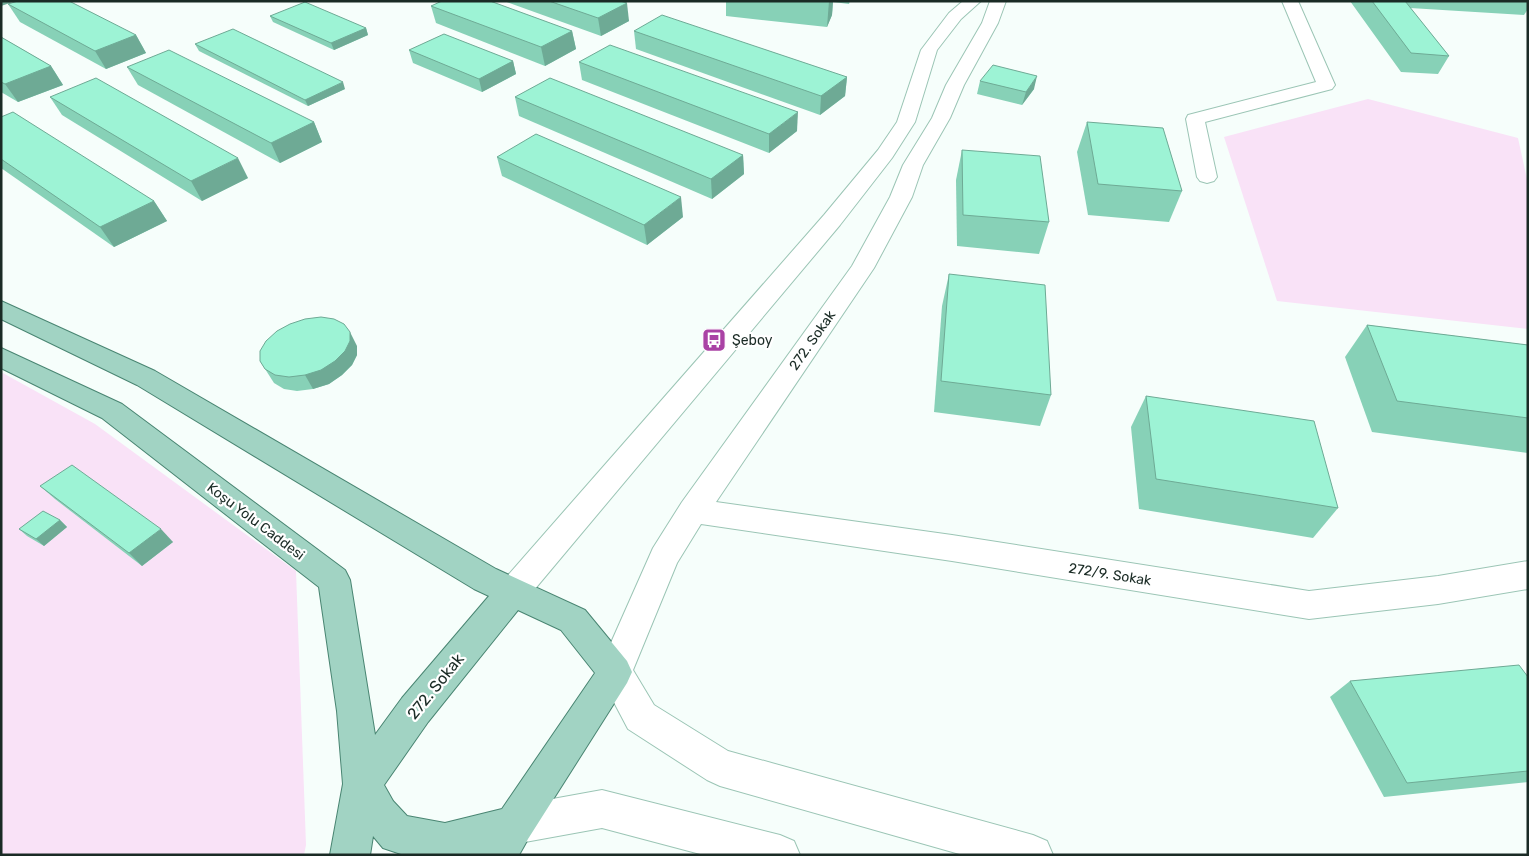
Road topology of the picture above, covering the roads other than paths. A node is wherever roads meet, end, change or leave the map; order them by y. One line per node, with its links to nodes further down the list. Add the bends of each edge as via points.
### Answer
1 (972, 1): 4 (street, 272. Sokak, via 955,16 929,50 906,122)
2 (998, 1): 5 (street, 272. Sokak, via 941,118)
3 (1290, 1): 6 (street, via 1326,85 1195,119)
4 (885, 154): 5 (street); 11 (street, 272. Sokak)
5 (913, 165): 9 (street, 272. Sokak, via 901,197 862,268)
6 (1207, 177)
7 (1, 309): 11 (main road, via 146,378)
8 (1, 356): 13 (main road, Koşu Yolu Caddesi, via 112,411 334,580 355,711)
9 (693, 510): 10 (street, 272/9. Sokak, via 1309,605 1438,590); 12 (street, 272. Sokak, via 664,557)
10 (1528, 575)
11 (512, 592): 12 (main road, via 573,620); 13 (main road, 272. Sokak, via 415,710)
12 (615, 672): 14 (main road, 272. Sokak); 17 (street, via 641,717 720,767)
13 (362, 784): 14 (main road, via 379,815 397,834 445,843); 15 (main road, 272. Sokak)
14 (506, 840): 16 (street, via 602,809)
15 (350, 855)
16 (780, 855)
17 (1034, 855)

